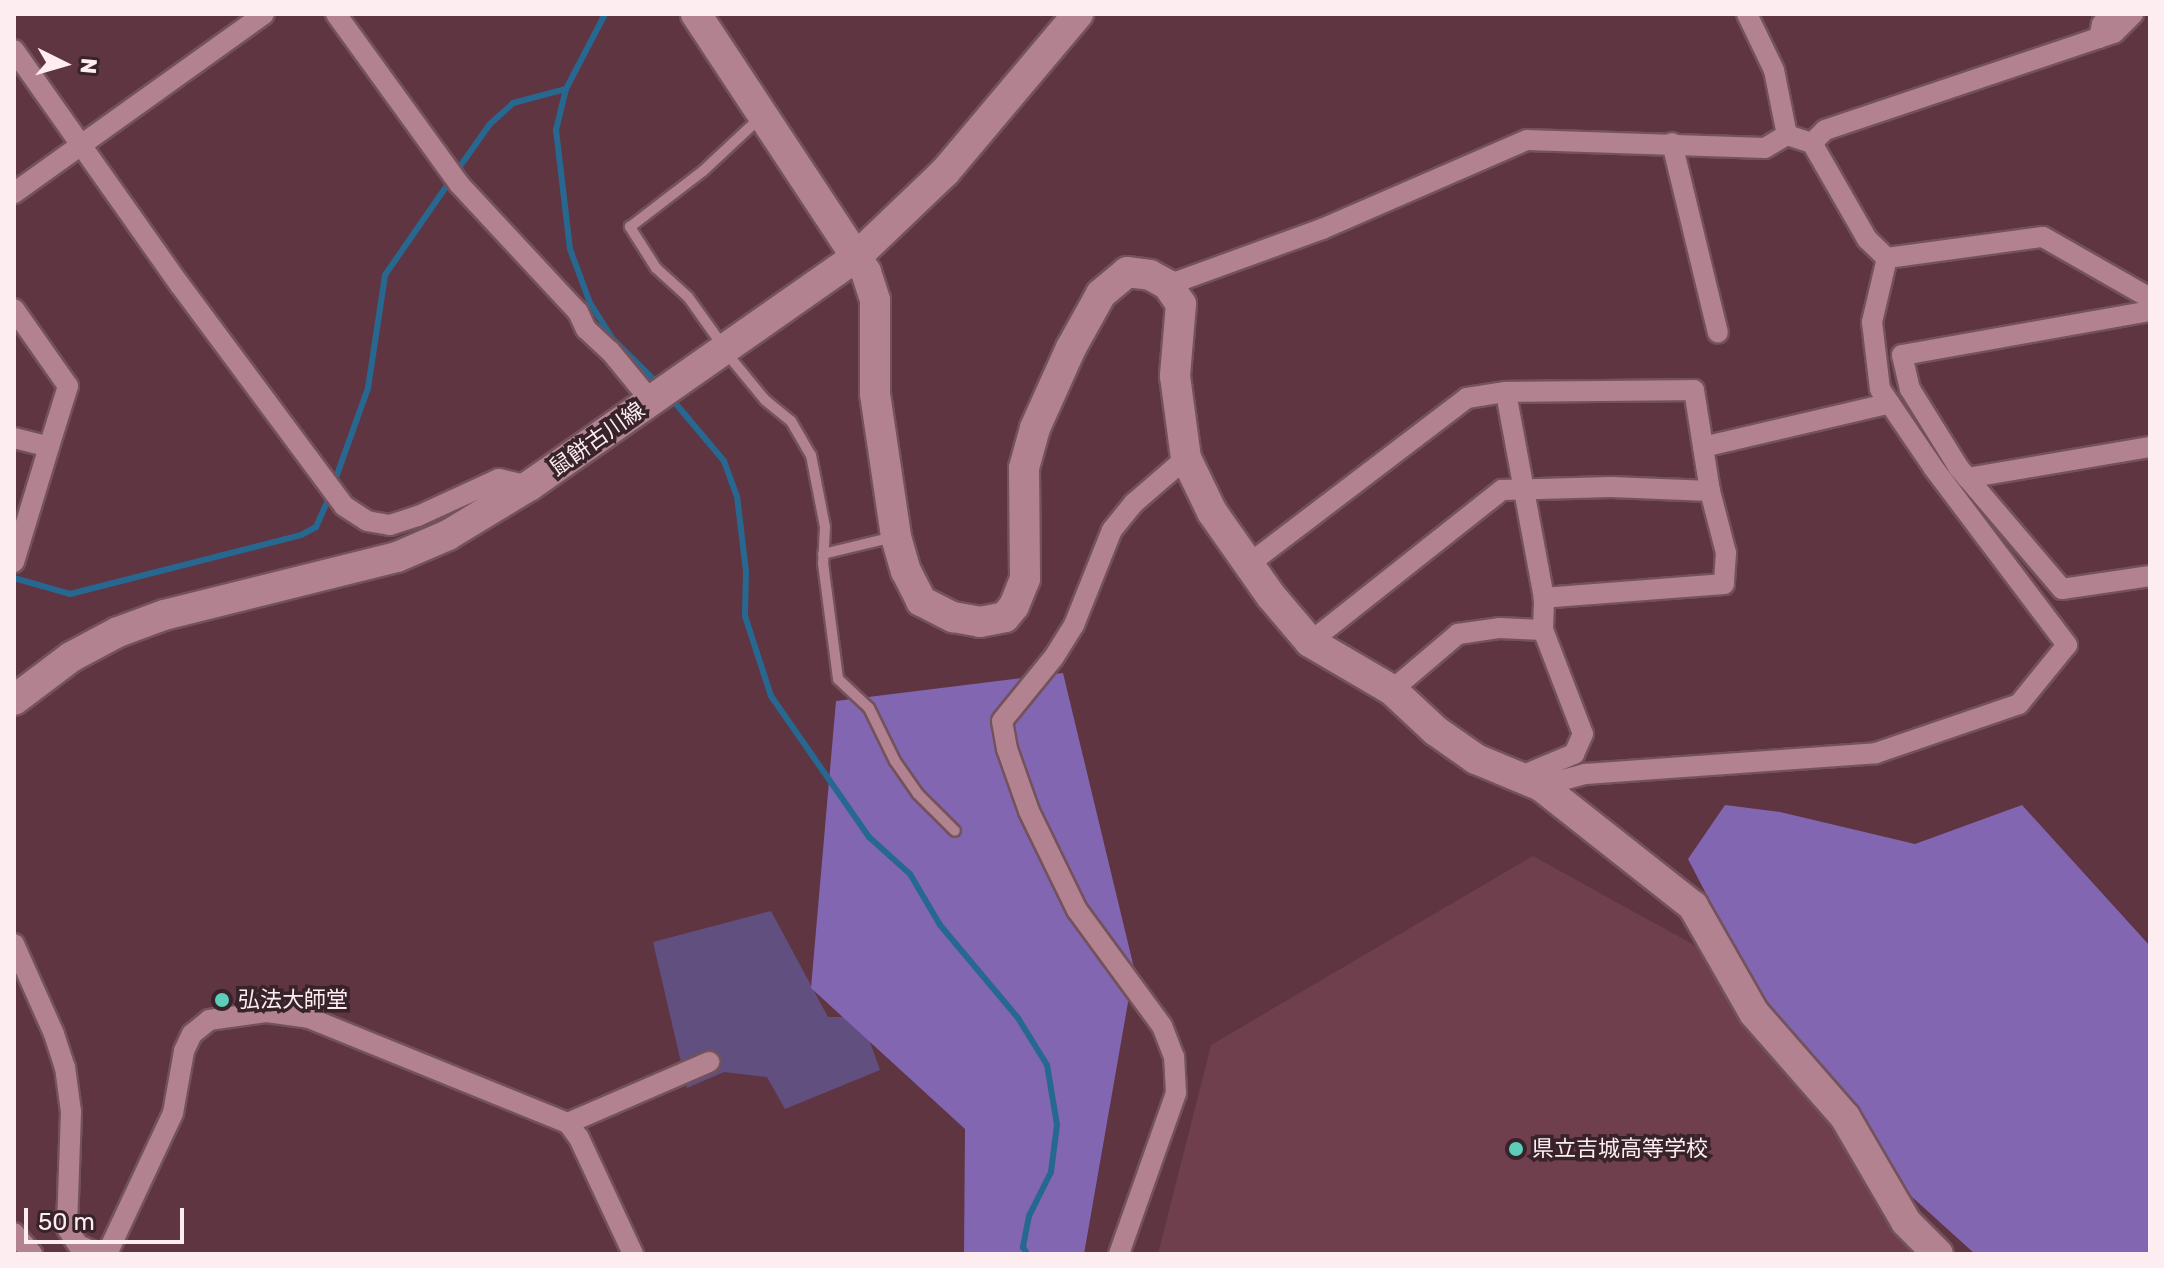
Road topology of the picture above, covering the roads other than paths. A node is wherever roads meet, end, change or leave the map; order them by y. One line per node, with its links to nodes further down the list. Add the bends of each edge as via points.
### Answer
1 (264, 14): 14 (street)
2 (336, 14): 25 (street, via 455,178 578,312 586,329)
3 (696, 14): 10 (street)
4 (1078, 14): 16 (street, 鼠餅古川線, via 945,172)
5 (1747, 14): 11 (street, via 1774,70)
6 (2110, 14): 8 (street)
7 (2133, 14): 8 (street, via 2114,33)
8 (2099, 38): 13 (street, via 1825,130)
9 (14, 50): 14 (street)
10 (763, 115): 16 (street); 23 (lane, via 703,171 630,227 656,268 688,297)
11 (1787, 135): 12 (street, via 1765,148); 13 (street)
12 (1672, 143): 18 (street, via 1527,140 1322,229); 22 (street)
13 (1812, 143): 17 (street, via 1867,239)
14 (81, 144): 15 (street); 33 (street, via 341,503 367,521 390,525 499,479)
15 (14, 193)
16 (856, 257): 23 (street, 鼠餅古川線); 36 (street, via 875,300 875,394)
17 (1887, 258): 19 (street, via 2043,237); 26 (street, via 1872,322 1880,389)
18 (1168, 285): 31 (street, via 1181,304 1175,376); 36 (street, via 1150,275 1127,272 1101,294 1065,361 1035,428 1024,468 1025,579 1005,617 967,620 921,601)
19 (2150, 298)
20 (14, 309): 28 (street, via 68,386)
21 (2150, 311): 40 (street, via 1902,355 1910,389 1959,468 2062,589)
22 (1718, 333)
23 (728, 354): 25 (street, 鼠餅古川線); 37 (lane, via 765,400 791,421 811,455 822,502 827,544)
24 (1506, 392): 29 (street, via 1694,390); 34 (street); 39 (street, via 1467,398)
25 (659, 395): 33 (street, 鼠餅古川線)
26 (1890, 403): 29 (street); 46 (street, via 2067,645 2019,704 1876,753)
27 (14, 438): 28 (street)
28 (49, 447): 38 (street)
29 (1703, 447): 35 (street)
30 (2150, 447): 32 (street)
31 (1186, 458): 39 (street, via 1212,512); 56 (street, via 1134,503 1112,530 1074,625 1002,721 1029,811 1077,910 1162,1026 1174,1057 1176,1093)
32 (1967, 478)
33 (529, 486): 45 (street, 鼠餅古川線, via 448,535 397,557 130,627 71,657)
34 (1524, 489): 35 (street); 41 (street); 43 (street, via 1502,490)
35 (1710, 491): 41 (street, via 1726,553 1724,584)
36 (896, 537): 37 (lane)
37 (823, 554): 47 (lane, via 838,679 869,708 918,794)
38 (14, 562)
39 (1249, 564): 43 (street)
40 (2150, 576)
41 (1544, 598): 42 (street)
42 (1543, 630): 44 (street, via 1499,628 1458,634); 46 (street, via 1583,734 1574,754)
43 (1310, 642): 44 (street)
44 (1392, 690): 46 (street, via 1476,759)
45 (14, 700)
46 (1530, 781): 57 (street, via 1693,906 1754,1013 1845,1117 1906,1222)
47 (955, 831)
48 (14, 944): 53 (street, via 65,1067 71,1112 67,1228 78,1245)
49 (709, 1062): 50 (street)
50 (568, 1123): 54 (street, via 309,1018 267,1012 209,1020 198,1027 184,1051 173,1113); 55 (street)
51 (14, 1233): 52 (street)
52 (32, 1254)
53 (98, 1254)
54 (107, 1254)
55 (633, 1254)
56 (1119, 1254)
57 (1938, 1254)

